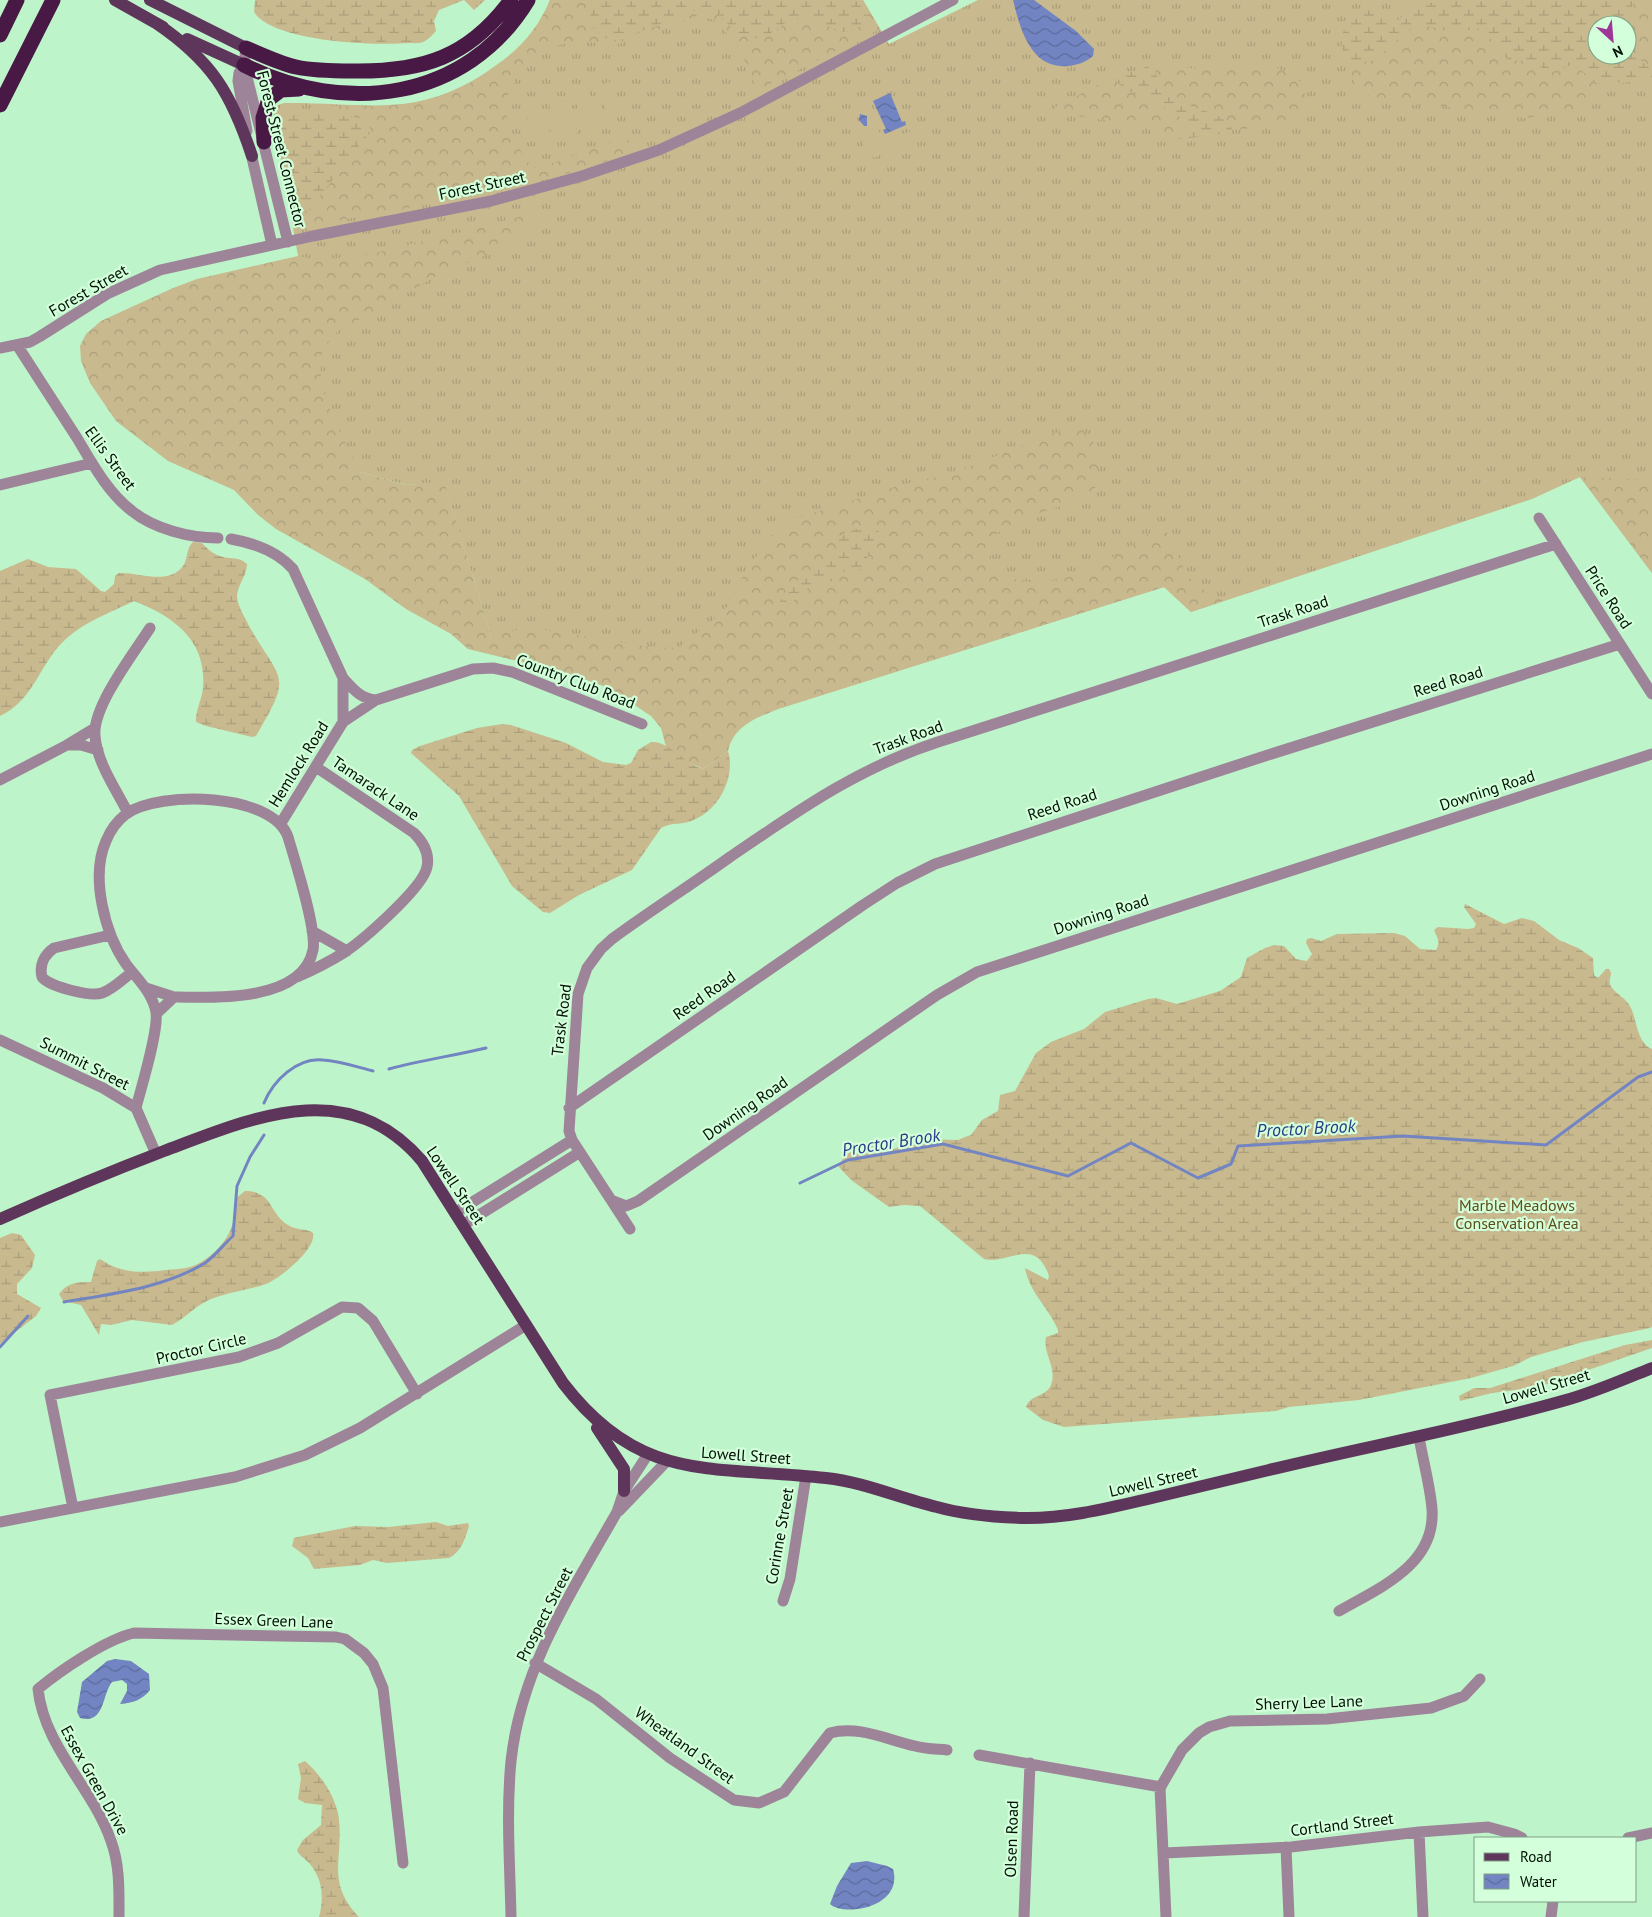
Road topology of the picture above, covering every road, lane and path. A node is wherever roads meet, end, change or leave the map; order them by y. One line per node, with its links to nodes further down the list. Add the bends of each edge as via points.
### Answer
1 (17, 0): 9 (highway)
2 (53, 0): 13 (highway)
3 (115, 0): 8 (main road)
4 (150, 0): 10 (main road)
5 (511, 0): 10 (highway, via 498,18 465,47 445,58 414,67 377,72 296,67)
6 (528, 0): 12 (highway, via 496,42 449,75 404,89 358,92)
7 (953, 0): 16 (street, Forest Street, via 740,113 646,155 540,189)
8 (156, 23): 11 (main road); 15 (main road, via 197,53 221,84 242,126)
9 (0, 35)
10 (246, 48): 11 (street, Forest Street Connector)
11 (244, 65): 12 (highway, via 289,83); 14 (street, Forest Street Connector); 15 (street, Forest Street Connector, via 239,73 238,90)
12 (319, 89): 14 (highway, via 289,89 268,99 263,118)
13 (0, 105)
14 (264, 142): 16 (street, Forest Street Connector)
15 (252, 156): 17 (street, Forest Street Connector)
16 (288, 242): 17 (street, Forest Street)
17 (272, 245): 18 (street, Forest Street, via 145,276 106,294 44,335)
18 (17, 345): 19 (street, Forest Street); 20 (street, Ellis Street)
19 (0, 348)
20 (92, 463): 21 (street); 23 (street, Ellis Street, via 111,491 142,518 178,532)
21 (0, 485)
22 (1539, 518): 25 (street, Price Road)
23 (218, 538)
24 (231, 539): 28 (street, via 264,548 293,570)
25 (1556, 544): 27 (street, Price Road); 51 (street, Trask Road, via 920,748 868,769 836,787 601,948 587,968 578,994)
26 (150, 628): 33 (street, via 102,705)
27 (1620, 644): 29 (street, Price Road); 51 (street, Reed Road, via 934,864 863,904)
28 (344, 678): 30 (street, via 361,696); 31 (street, Hemlock Road)
29 (1652, 694)
30 (376, 700): 31 (street, Hemlock Road); 32 (street, Country Club Road, via 459,672 493,668 512,672)
31 (344, 722): 37 (street, Hemlock Road)
32 (642, 724)
33 (95, 728): 34 (street); 35 (street)
34 (67, 745): 35 (street); 38 (street)
35 (98, 750): 39 (street)
36 (1652, 754): 55 (street, Downing Road, via 977,972 937,995 638,1201 626,1206)
37 (316, 767): 40 (street, Hemlock Road); 43 (street, Tamarack Lane, via 405,826 426,847 427,866 419,884)
38 (0, 780)
39 (128, 813): 40 (street, via 155,803 198,800 248,807 269,814); 42 (street, via 110,833 102,854 100,885)
40 (281, 823): 41 (street, via 288,837)
41 (312, 931): 43 (street); 45 (street, via 310,958 301,972)
42 (110, 935): 44 (street); 44 (street, via 54,948 41,965 42,977 52,985 93,994 106,991)
43 (347, 951): 45 (street, Tamarack Lane)
44 (132, 972): 46 (street)
45 (289, 980): 47 (street, Tamarack Lane, via 249,996)
46 (146, 988): 47 (street, Tamarack Lane); 48 (street)
47 (174, 997): 48 (street)
48 (156, 1014): 50 (street)
49 (0, 1040): 50 (street, Summit Street, via 103,1088)
50 (136, 1108): 54 (street, Summit Street)
51 (570, 1108): 52 (street, Trask Road)
52 (572, 1140): 53 (street, Trask Road); 56 (street)
53 (580, 1152): 55 (street, Trask Road); 58 (street)
54 (156, 1154): 56 (main road, Lowell Street, via 237,1123 275,1113 310,1109 347,1113 383,1127 411,1148); 57 (main road, Lowell Street)
55 (613, 1200): 59 (street, Trask Road)
56 (455, 1213): 58 (main road, Lowell Street)
57 (0, 1219)
58 (463, 1225): 60 (main road, Lowell Street)
59 (630, 1229)
60 (526, 1325): 62 (street); 63 (main road, Lowell Street, via 562,1383)
61 (1652, 1368): 64 (main road, Lowell Street, via 1568,1399)
62 (417, 1394): 69 (street, via 344,1437 286,1462 235,1477); 69 (street, Proctor Circle, via 373,1321 366,1313 350,1306 334,1310 278,1343 239,1357 50,1396)
63 (589, 1415): 65 (main road, Lowell Street, via 610,1433); 68 (main road, via 620,1459 624,1469)
64 (1419, 1437): 67 (main road, Lowell Street, via 1113,1508 1042,1518 976,1516 852,1482); 73 (street, via 1432,1512 1423,1550 1400,1575)
65 (648, 1454): 66 (main road, Lowell Street); 68 (street, Prospect Street)
66 (666, 1462): 67 (main road, Lowell Street); 70 (street, Prospect Street)
67 (806, 1476): 72 (street, Corinne Street, via 790,1579)
68 (624, 1491): 70 (street, Prospect Street)
69 (73, 1508): 71 (street)
70 (617, 1512): 74 (street, Prospect Street)
71 (0, 1522)
72 (783, 1601)
73 (1339, 1611)
74 (535, 1663): 77 (street, Wheatland Street, via 596,1699 670,1758 734,1800 758,1803 784,1792 830,1733 840,1730); 90 (street, Prospect Street, via 511,1761)
75 (1480, 1678): 80 (street, Sherry Lee Lane, via 1464,1696 1431,1708 1334,1718 1220,1723 1190,1740)
76 (38, 1689): 87 (street, Essex Green Lane, via 63,1670 115,1640 134,1633 345,1639 370,1660 383,1688); 89 (street, Essex Green Drive, via 46,1724 111,1840 117,1867)
77 (947, 1750)
78 (979, 1754): 79 (street)
79 (1030, 1762): 80 (street); 91 (street, Olsen Road)
80 (1161, 1787): 86 (street)
81 (1419, 1832): 83 (street, Cortland Street, via 1488,1827); 85 (street, Cortland Street); 94 (street)
82 (1652, 1833): 84 (street)
83 (1520, 1837)
84 (1633, 1837)
85 (1286, 1847): 86 (street, Cortland Street); 93 (street)
86 (1164, 1852): 92 (street)
87 (403, 1863)
88 (1553, 1902): 95 (street)
89 (119, 1917)
90 (511, 1917)
91 (1024, 1917)
92 (1166, 1917)
93 (1289, 1917)
94 (1422, 1917)
95 (1552, 1917)

